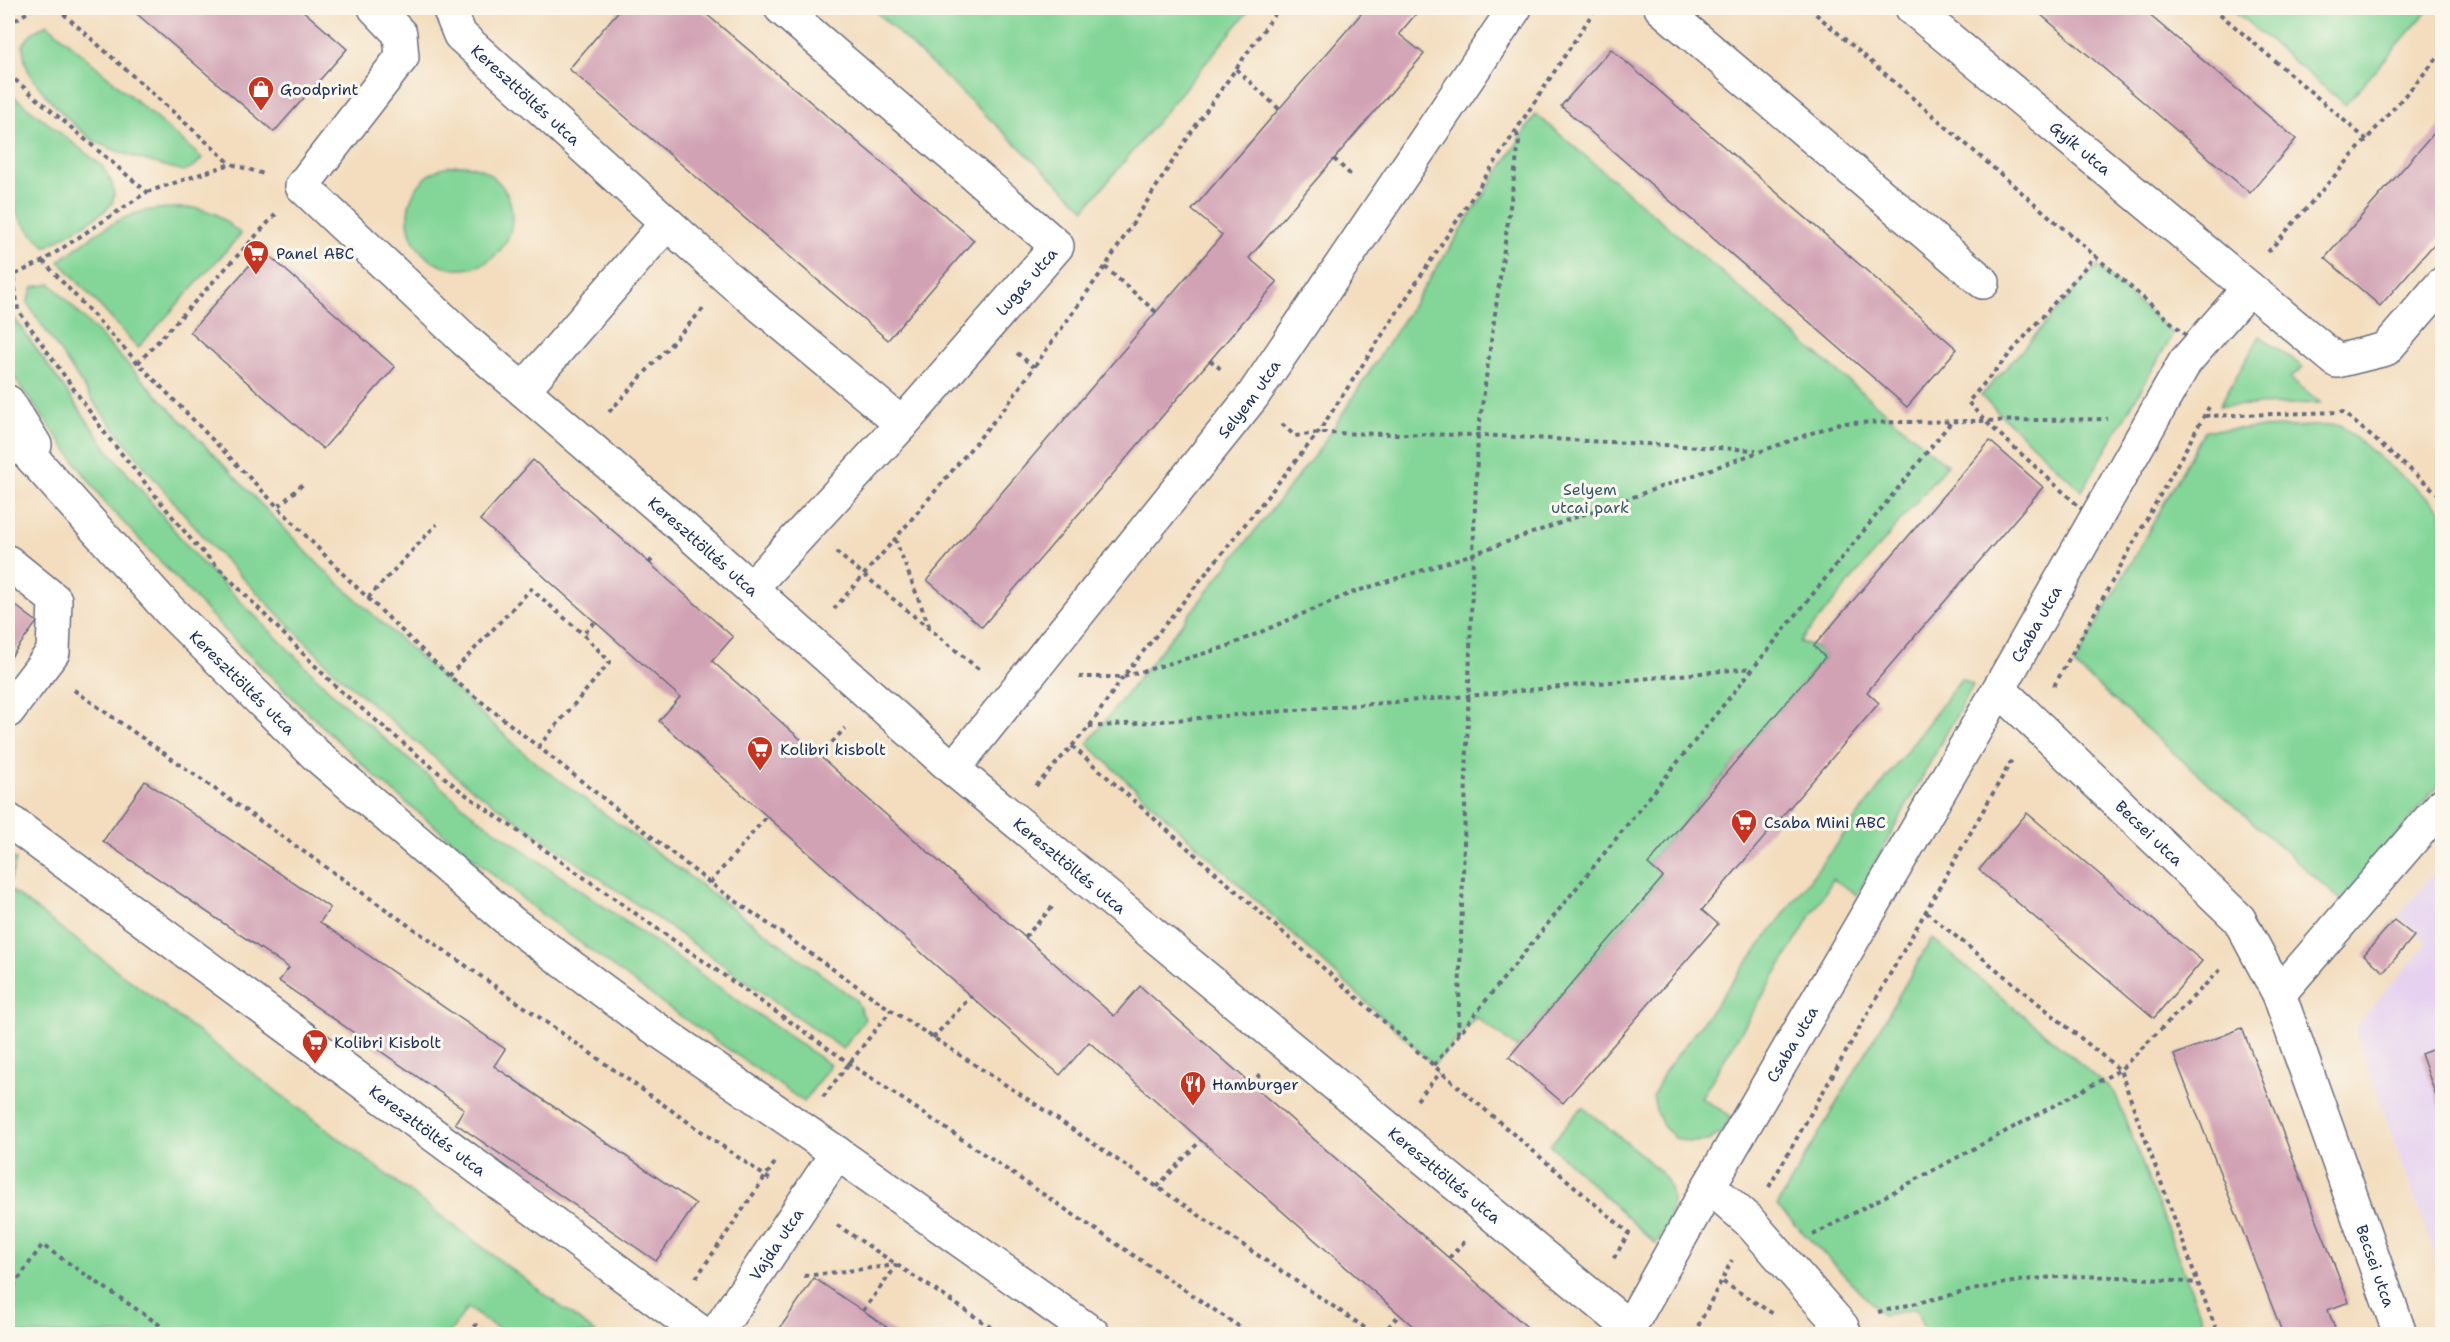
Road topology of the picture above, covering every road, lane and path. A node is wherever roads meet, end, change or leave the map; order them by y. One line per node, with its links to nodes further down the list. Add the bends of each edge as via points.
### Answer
1 (33, 8): 13 (path)
2 (57, 8): 20 (path)
3 (375, 8): 21 (street, via 400,34 402,57)
4 (449, 8): 23 (street, Kereszttöltés utca, via 460,35)
5 (782, 8): 44 (street, Lugas utca, via 1057,246)
6 (1279, 8): 15 (path)
7 (1515, 8): 68 (street, Selyem utca, via 1252,397)
8 (1596, 8): 18 (path)
9 (1661, 8): 31 (street)
10 (1809, 8): 25 (path)
11 (1912, 8): 33 (street, Gyík utca)
12 (2213, 8): 19 (path)
13 (8, 25)
14 (2442, 53): 19 (path)
15 (1236, 69): 17 (path); 27 (path)
16 (8, 74): 22 (path)
17 (1279, 109)
18 (1516, 130): 46 (path); 47 (path, via 1519,142)
19 (2367, 140): 33 (path, via 2268,251)
20 (231, 164): 21 (path); 22 (path)
21 (302, 186): 35 (path); 36 (street, Kereszttöltés utca)
22 (147, 192): 26 (path)
23 (667, 223): 30 (street, Kereszttöltés utca); 36 (street)
24 (8, 234): 28 (path)
25 (2095, 256): 40 (path, via 2187,336); 43 (path, via 1968,402)
26 (44, 261): 28 (path); 35 (path)
27 (1105, 267): 34 (path); 55 (path, via 1008,404)
28 (13, 274): 29 (path); 88 (path, via 18,310 108,436 194,543 337,688 462,792)
29 (8, 278)
30 (730, 280): 44 (street, Kereszttöltés utca); 48 (path)
31 (1983, 282)
32 (2442, 284): 33 (street, via 2386,349 2337,361)
33 (2253, 292): 40 (street, Csaba utca, via 2185,362)
34 (1156, 312)
35 (138, 363): 53 (path)
36 (523, 390): 48 (street, Kereszttöltés utca)
37 (8, 402): 52 (street, Kereszttöltés utca)
38 (2210, 405): 39 (path)
39 (2205, 416): 40 (path); 51 (path, via 2343,412); 71 (path)
40 (2138, 418): 43 (path, via 2083,510); 67 (street, Csaba utca)
41 (2113, 419): 43 (path)
42 (1952, 420): 43 (path); 49 (path, via 1840,423); 64 (path)
43 (1984, 420)
44 (902, 424): 58 (street, Lugas utca)
45 (8, 431): 52 (street, Kereszttöltés utca)
46 (1318, 433): 47 (path); 66 (path)
47 (1478, 435): 49 (path); 56 (path)
48 (583, 440): 58 (street, Kereszttöltés utca)
49 (1760, 450): 56 (path)
50 (303, 483): 53 (path)
51 (2442, 496)
52 (72, 502): 91 (street, Kereszttöltés utca, via 169,610 333,770 512,923 636,1015)
53 (279, 506): 59 (path)
54 (437, 524): 59 (path)
55 (896, 539): 61 (path); 61 (path, via 863,576)
56 (1473, 554): 66 (path, via 1351,593 1226,648); 69 (path)
57 (8, 562): 63 (street, via 55,600 53,652)
58 (751, 588): 75 (street, Kereszttöltés utca)
59 (368, 597): 65 (path)
60 (595, 622): 62 (path)
61 (932, 632): 68 (path)
62 (583, 634): 65 (path, via 531,589); 74 (path, via 610,662)
63 (41, 668): 70 (street); 94 (path)
64 (1753, 668): 69 (path); 86 (path)
65 (449, 676): 74 (path)
66 (1123, 677): 72 (path)
67 (1999, 689): 71 (street, Becsei utca); 95 (street, Csaba utca)
68 (1012, 696): 75 (street, Selyem utca)
69 (1468, 696): 72 (path); 86 (path)
70 (8, 711)
71 (2034, 722): 81 (path); 82 (street, Becsei utca, via 2239,919)
72 (1089, 727): 73 (path)
73 (1072, 746): 78 (path); 89 (path)
74 (538, 747): 80 (path)
75 (954, 770): 78 (street, Kereszttöltés utca)
76 (2442, 805): 83 (street)
77 (767, 816): 80 (path)
78 (1010, 816): 107 (street, Kereszttöltés utca)
79 (8, 820): 109 (street, Kereszttöltés utca)
80 (710, 883): 85 (path)
81 (1926, 912): 90 (path); 98 (path)
82 (2250, 940): 83 (street, Becsei utca); 90 (path)
83 (2279, 994): 128 (street, Becsei utca)
84 (971, 996): 87 (path)
85 (891, 1010): 87 (path); 88 (path)
86 (1458, 1034): 89 (path)
87 (933, 1038): 96 (path)
88 (849, 1063): 123 (path)
89 (1434, 1065): 107 (path, via 1629,1233)
90 (2120, 1070): 101 (path); 105 (path)
91 (799, 1127): 93 (street, Kereszttöltés utca); 94 (path)
92 (1201, 1140): 96 (path)
93 (837, 1153): 97 (street, Vajda utca); 122 (street, Kereszttöltés utca)
94 (766, 1176): 97 (path); 109 (path)
95 (1709, 1186): 98 (street); 113 (street, Csaba utca)
96 (1157, 1187): 124 (path)
97 (804, 1203): 99 (path); 119 (street, Vajda utca)
98 (1749, 1221): 101 (street); 104 (path)
99 (836, 1225): 100 (path); 102 (path)
100 (831, 1233)
101 (1778, 1254): 114 (street)
102 (897, 1265): 103 (path, via 803,1276); 108 (path); 112 (path)
103 (808, 1268)
104 (1723, 1282): 111 (path); 126 (path)
105 (2198, 1283): 114 (path, via 2071,1277 2019,1281 1871,1314); 127 (path)
106 (8, 1294): 115 (path, via 42,1245)
107 (1590, 1295): 113 (street, Kereszttöltés utca)
108 (863, 1311)
109 (672, 1313): 118 (street, Kereszttöltés utca)
110 (1400, 1315): 125 (path)
111 (1778, 1317)
112 (993, 1329): 120 (path); 121 (path)
113 (1628, 1331)
114 (1844, 1331)
115 (173, 1335)
116 (469, 1335): 117 (path, via 476,1325)
117 (489, 1335)
118 (703, 1335)
119 (716, 1335)
120 (988, 1335)
121 (1001, 1335)
122 (1093, 1335)
123 (1250, 1335)
124 (1374, 1335)
125 (1382, 1335)
126 (1694, 1335)
127 (2218, 1335)
128 (2400, 1335)

